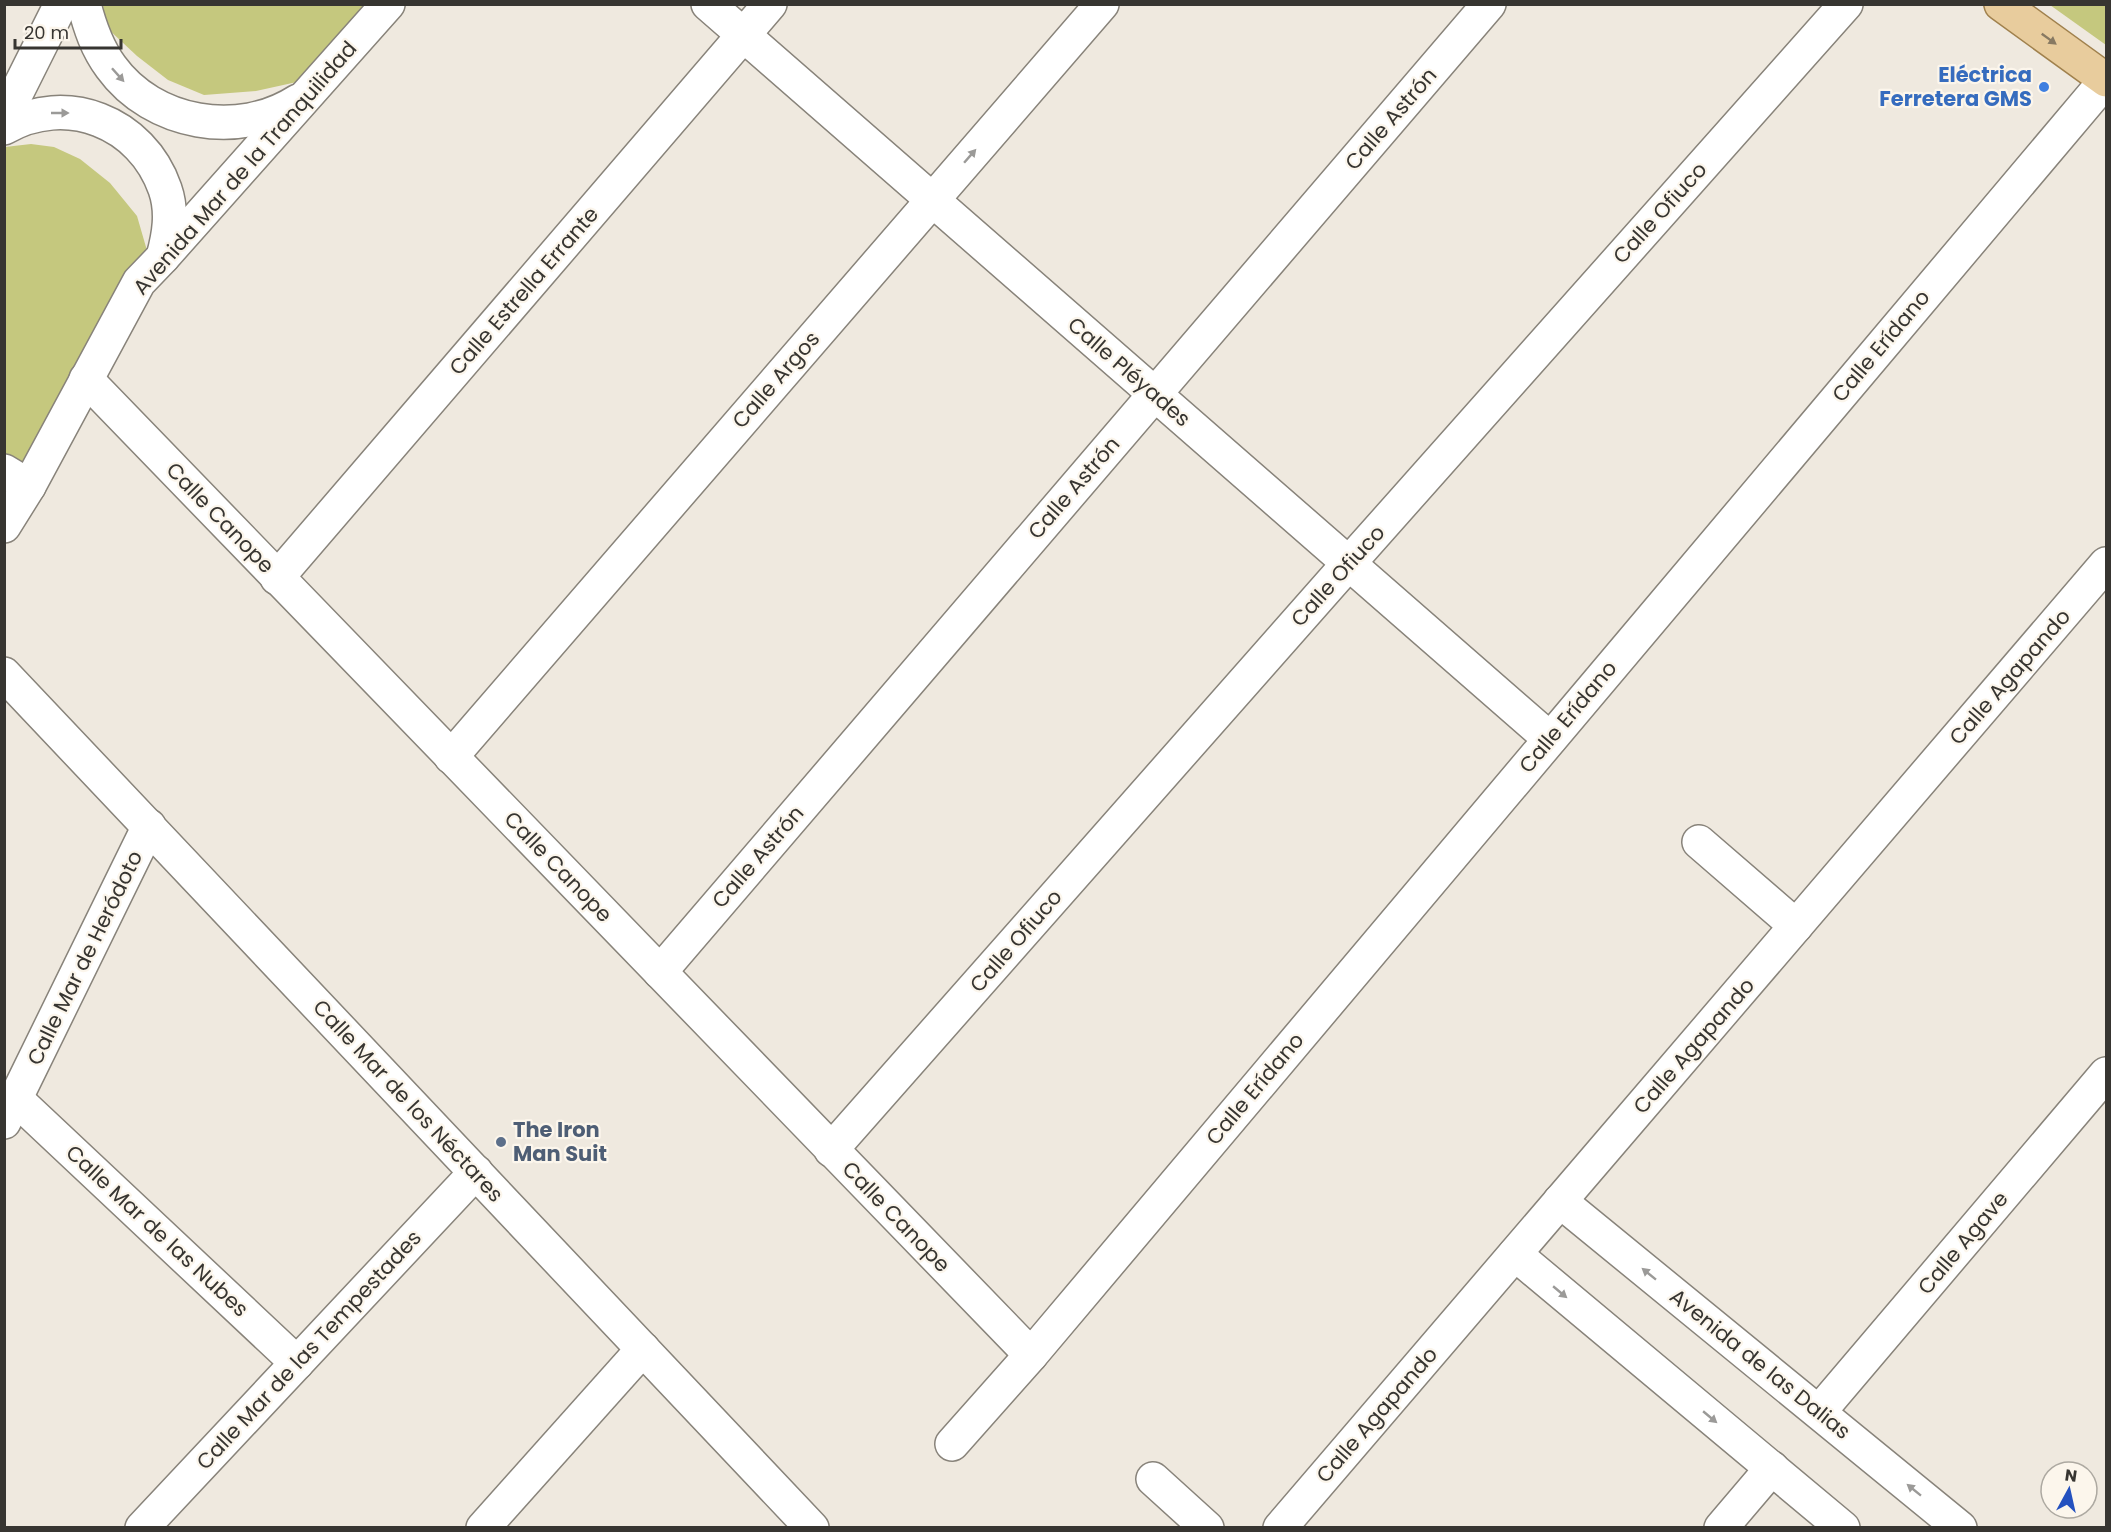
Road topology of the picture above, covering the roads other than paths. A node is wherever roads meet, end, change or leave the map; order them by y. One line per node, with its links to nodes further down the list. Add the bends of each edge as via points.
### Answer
1 (61, 4): 13 (street)
2 (84, 4): 12 (street, one-way to 12, via 90,28 113,69 129,87 171,113 211,122 244,121 267,116)
3 (388, 4): 12 (street, Avenida Mar de la Tranquilidad)
4 (708, 4): 10 (street, Calle Pléyades)
5 (770, 4): 10 (street, Calle Estrella Errante)
6 (1101, 4): 15 (street, Calle Argos, one-way to 6)
7 (1489, 4): 18 (street, Calle Astrón)
8 (1846, 4): 21 (street, Calle Ofiuco)
9 (2001, 4): 11 (main road, one-way to 11)
10 (744, 36): 15 (street, Calle Pléyades); 23 (street, Calle Estrella Errante)
11 (2106, 80): 25 (street, Calle Erídano)
12 (310, 93): 16 (street, Avenida Mar de la Tranquilidad)
13 (4, 118)
14 (4, 128): 16 (street, one-way to 16, via 40,114 64,112 87,115 129,136 145,152 166,191 169,236)
15 (932, 200): 18 (street, Calle Pléyades); 26 (street, Calle Argos)
16 (163, 257): 17 (street, Avenida Mar de la Tranquilidad, via 139,282)
17 (86, 379): 19 (street, Avenida Mar de la Tranquilidad); 23 (street, Calle Canope)
18 (1155, 394): 21 (street, Calle Pléyades); 30 (street, Calle Astrón)
19 (17, 478): 20 (street, Avenida Mar de la Tranquilidad)
20 (4, 526)
21 (1349, 563): 25 (street, Calle Pléyades); 33 (street, Calle Ofiuco)
22 (2106, 564): 29 (street, Calle Agapando)
23 (277, 578): 26 (street, Calle Canope)
24 (4, 674): 27 (street, Calle Mar de los Néctares)
25 (1550, 739): 38 (street, Calle Erídano)
26 (451, 757): 30 (street, Calle Canope)
27 (149, 826): 32 (street, Calle Mar de Heródoto); 34 (street, Calle Mar de los Néctares)
28 (1699, 842): 29 (street)
29 (1796, 926): 35 (street, Calle Agapando)
30 (660, 972): 33 (street, Calle Canope)
31 (2106, 1074): 40 (street, Calle Agave)
32 (10, 1111): 39 (street, Calle Mar de las Nubes)
33 (831, 1150): 38 (street, Calle Canope)
34 (476, 1172): 37 (street, Calle Mar de los Néctares); 39 (street, Calle Mar de las Tempestades)
35 (1560, 1201): 36 (street, Calle Agapando); 40 (street, Avenida de las Dalias, one-way to 35)
36 (1515, 1254): 42 (street, one-way to 42); 48 (street, Calle Agapando)
37 (643, 1349): 45 (street); 46 (street, Calle Mar de los Néctares)
38 (1031, 1355): 41 (street, Calle Erídano)
39 (297, 1363): 44 (street, Calle Mar de las Tempestades)
40 (1819, 1412): 51 (street, Avenida de las Dalias, one-way to 40)
41 (952, 1444)
42 (1772, 1468): 49 (street); 50 (street)
43 (1153, 1479): 47 (street)
44 (142, 1527)
45 (483, 1527)
46 (812, 1527)
47 (1207, 1527)
48 (1280, 1527)
49 (1721, 1527)
50 (1843, 1527)
51 (1959, 1527)

